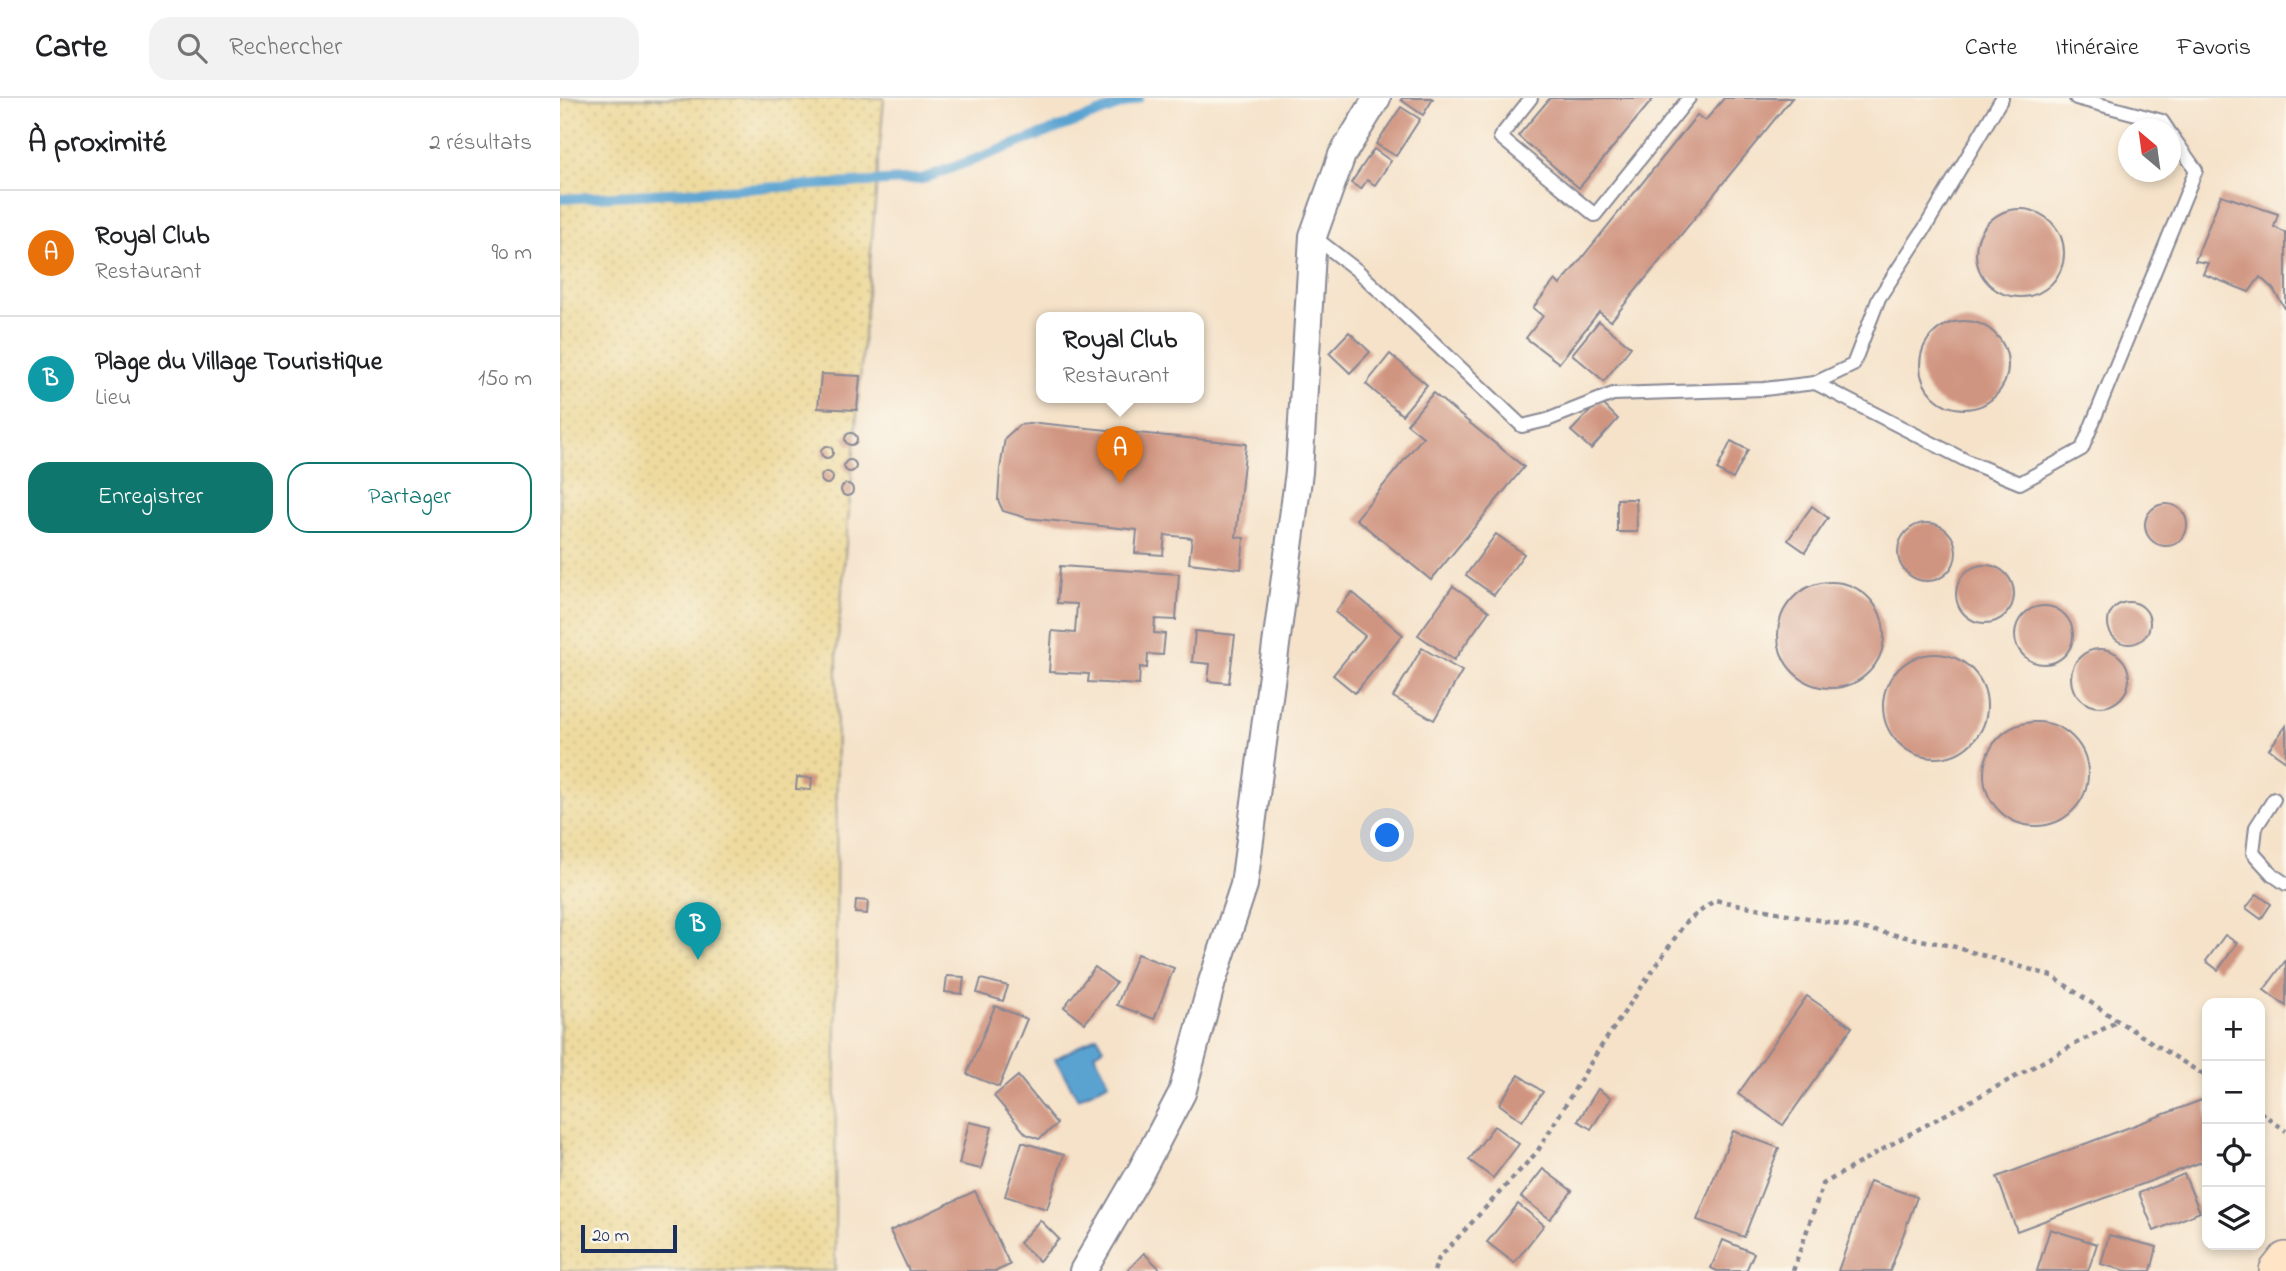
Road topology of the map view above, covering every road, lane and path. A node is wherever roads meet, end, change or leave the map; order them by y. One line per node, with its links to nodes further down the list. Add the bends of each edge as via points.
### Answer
1 (1377, 98): 8 (street, via 1342,155)
2 (1531, 98): 3 (lane, via 1500,137 1595,215)
3 (1689, 98)
4 (2002, 98): 9 (lane, via 1879,298 1853,365)
5 (2076, 98): 6 (lane)
6 (2155, 119)
7 (2181, 148): 9 (lane, via 2196,170 2082,449 2020,482 1969,462)
8 (1313, 236): 9 (lane, via 1358,271 1521,426 1613,394); 17 (street, via 1299,472 1244,885 1182,1093)
9 (1815, 383)
10 (2274, 799): 11 (lane, via 2256,827 2253,853)
11 (2286, 884)
12 (2118, 1021): 13 (path); 18 (path, via 2052,976 1977,953 1715,900 1685,923 1596,1054 1537,1152 1439,1258); 19 (path, via 1823,1184)
13 (2202, 1074)
14 (2265, 1116): 15 (path)
15 (2286, 1131)
16 (2286, 1261): 20 (main road)
17 (1083, 1271)
18 (1434, 1271)
19 (1793, 1271)
20 (2278, 1271)

